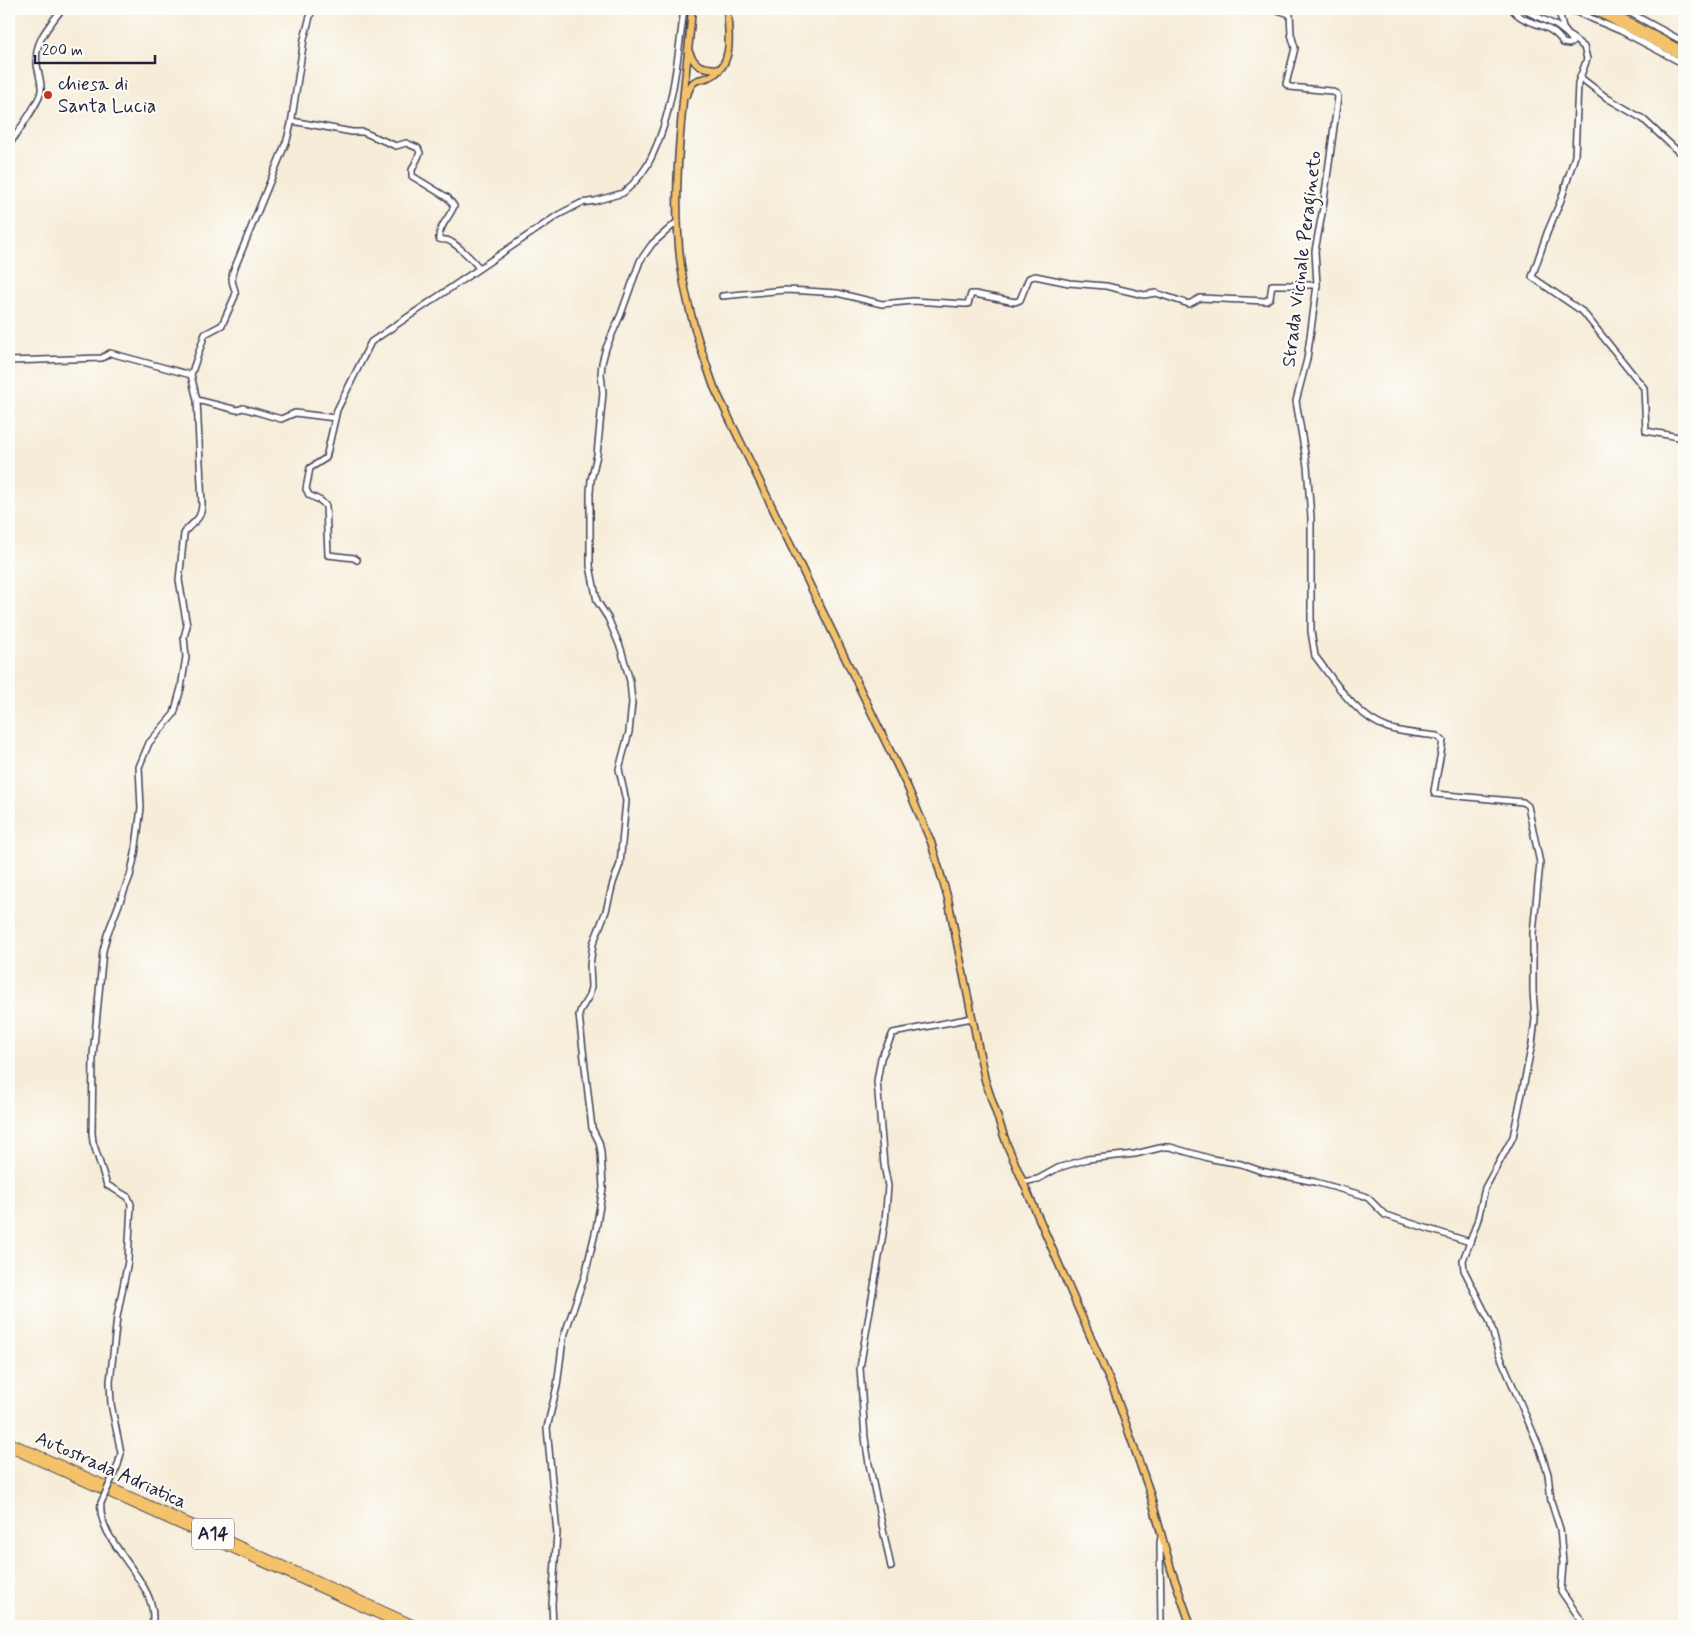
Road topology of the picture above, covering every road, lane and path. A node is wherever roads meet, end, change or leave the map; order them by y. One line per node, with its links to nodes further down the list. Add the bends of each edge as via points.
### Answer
1 (62, 9): 29 (street, via 38,45 36,63 40,96)
2 (312, 9): 28 (street, via 302,47)
3 (684, 9): 32 (street, via 663,128 652,157 642,172 623,193 573,206)
4 (692, 9): 18 (main road)
5 (727, 9): 23 (main road, via 728,56)
6 (1190, 9): 7 (street)
7 (1262, 9)
8 (1274, 9): 33 (street, Strada Vicinale Peragineto, via 1290,14 1291,18 1290,30 1295,48 1286,80 1288,86 1331,91 1338,97 1315,251)
9 (1512, 9): 16 (street, via 1521,18 1558,33 1566,44 1572,43)
10 (1526, 9): 16 (street)
11 (1550, 9): 16 (street, via 1560,15)
12 (1569, 9): 21 (street, via 1621,31)
13 (1591, 9): 20 (highway)
14 (1603, 9): 19 (highway)
15 (1623, 9): 17 (street)
16 (1569, 36): 26 (street, via 1584,47 1586,53)
17 (1684, 42)
18 (689, 50): 22 (main road); 24 (main road)
19 (1684, 51)
20 (1684, 57)
21 (1684, 64)
22 (698, 66): 23 (main road); 24 (main road)
23 (719, 69): 25 (main road, via 713,75)
24 (687, 71): 25 (main road); 27 (main road)
25 (701, 78): 27 (main road, via 693,82)
26 (1581, 78): 30 (street, via 1643,119); 39 (street, via 1578,84 1575,156 1532,278 1583,312 1644,388 1646,432)
27 (684, 103): 31 (main road, via 678,171)
28 (292, 121): 32 (street, via 363,132 396,146 406,143 418,148 420,153 412,176 448,198 454,206 440,230 439,239 448,240); 36 (street, via 282,157 233,272 231,283 235,296 222,325 205,334)
29 (9, 145)
30 (1684, 157)
31 (678, 221): 41 (main road, via 687,297 714,386 931,842 948,898); 51 (street, via 652,244 640,261 606,348 601,374 603,393 597,456 590,486 590,566 594,589 622,649 632,703 629,732 619,769 626,801 620,864 593,944 591,987 579,1015 592,1128 600,1148 604,1184 585,1275 563,1339 547,1428 557,1532)
32 (479, 268): 38 (street, via 371,342)
33 (1317, 285): 34 (street, via 1272,285 1270,298 1266,301 1200,298 1189,304 1156,293 1146,295 1035,276 1029,278 1020,300 1015,302 971,294 968,304 913,301 882,304 837,293 785,290); 43 (street, Strada Vicinale Peragineto, via 1307,363 1296,401 1307,466 1311,517 1313,651 1350,701 1371,720 1390,728 1437,736 1443,740 1435,794 1526,804 1540,863 1533,934 1535,1019 1528,1071 1512,1137 1485,1188)
34 (722, 296)
35 (9, 361): 36 (street, via 102,358 110,353)
36 (190, 375): 37 (street)
37 (197, 400): 38 (street, via 281,419 295,413); 48 (street, bridge, via 202,504 196,522 184,534 179,574 187,619 184,672 174,714 149,743 139,767 140,808 135,854 103,951 93,1056 93,1142 107,1185 128,1196 131,1204 128,1262 117,1317 110,1382 121,1453 100,1510 104,1526 148,1595)
38 (335, 418): 40 (street, via 326,458 310,468 306,492 326,506 328,555)
39 (1684, 438)
40 (357, 560)
41 (972, 1018): 42 (main road, via 992,1104); 47 (street, via 893,1033 881,1058 877,1081 888,1186 885,1222 860,1368 869,1464)
42 (1023, 1182): 43 (street, via 1087,1159 1170,1147 1362,1195 1385,1215); 46 (main road, via 1115,1393)
43 (1470, 1242): 54 (street, via 1463,1260 1464,1270 1490,1322 1498,1351 1540,1449 1562,1546 1561,1591)
44 (9, 1441): 50 (highway, Autostrada Adriatica / A14)
45 (9, 1448): 49 (highway, Autostrada Adriatica / A14)
46 (1162, 1536): 52 (street); 53 (main road)
47 (891, 1567)
48 (152, 1626)
49 (403, 1626)
50 (418, 1626)
51 (553, 1626)
52 (1161, 1626)
53 (1191, 1626)
54 (1585, 1626)

